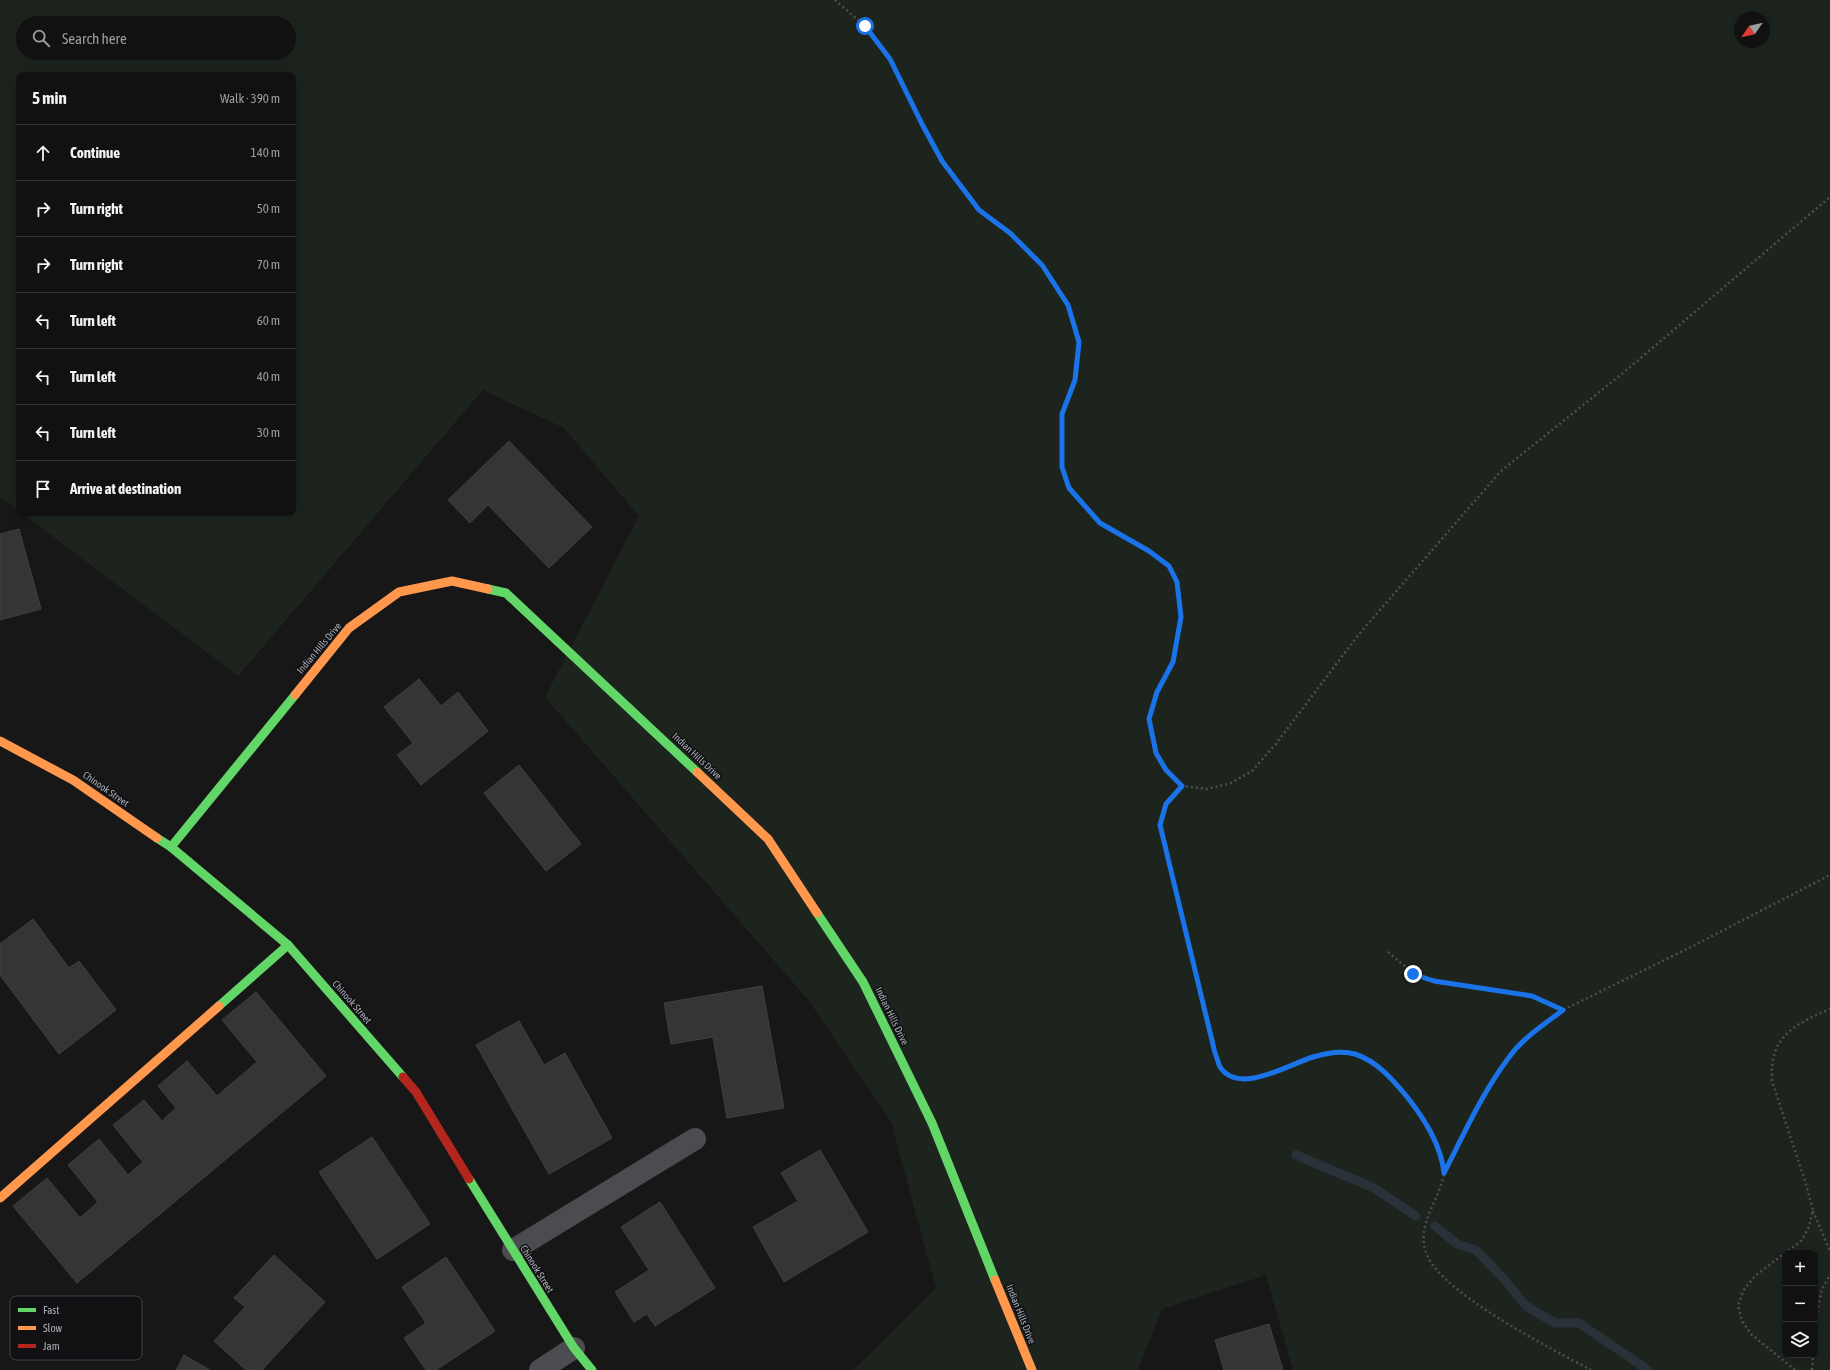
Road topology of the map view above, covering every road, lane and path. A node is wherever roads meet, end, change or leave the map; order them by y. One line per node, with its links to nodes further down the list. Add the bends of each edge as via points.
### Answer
1 (835, 0): 4 (path, via 865,26 890,59 942,161 979,210 1010,233 1042,265 1068,305 1079,342 1075,380 1062,414 1062,467 1069,488 1100,523 1149,551 1169,566 1177,582 1181,617 1173,662 1157,692 1149,719 1156,753 1166,770)
2 (1830, 197): 4 (path, via 1623,373 1501,471 1359,634 1275,745 1252,771 1231,783 1207,789)
3 (0, 741): 5 (street, Chinook Street, via 73,780)
4 (1182, 786): 12 (path, via 1166,804 1160,825 1220,1067 1229,1076 1241,1080 1259,1077 1332,1052 1354,1054 1374,1063 1396,1083 1416,1108 1442,1157)
5 (171, 847): 7 (street, Chinook Street); 23 (street, Indian Hills Drive, via 349,628 399,592 452,581 506,593 768,839 863,982 932,1123)
6 (1830, 875): 10 (path)
7 (288, 945): 13 (street); 15 (street, Chinook Street, via 416,1092)
8 (1388, 952): 10 (path, via 1413,974 1434,981 1532,996)
9 (1830, 1009): 14 (path, via 1799,1024 1785,1035 1775,1049 1771,1064 1772,1081)
10 (1563, 1010): 12 (path, via 1510,1055 1487,1091)
11 (695, 1139): 15 (street)
12 (1444, 1173): 24 (path, via 1425,1223 1427,1255 1437,1269 1470,1298 1530,1338)
13 (0, 1198)
14 (1813, 1210): 16 (path); 25 (path, via 1809,1227 1801,1241 1755,1276 1743,1292 1738,1306 1742,1321 1751,1334)
15 (513, 1250): 19 (street, Chinook Street)
16 (1830, 1251)
17 (1830, 1276): 18 (path, via 1822,1289)
18 (1818, 1308)
19 (574, 1348): 21 (street); 22 (street, Chinook Street)
20 (1813, 1358): 26 (path)
21 (540, 1370)
22 (592, 1370)
23 (1032, 1370)
24 (1591, 1370)
25 (1795, 1370)
26 (1812, 1370)

